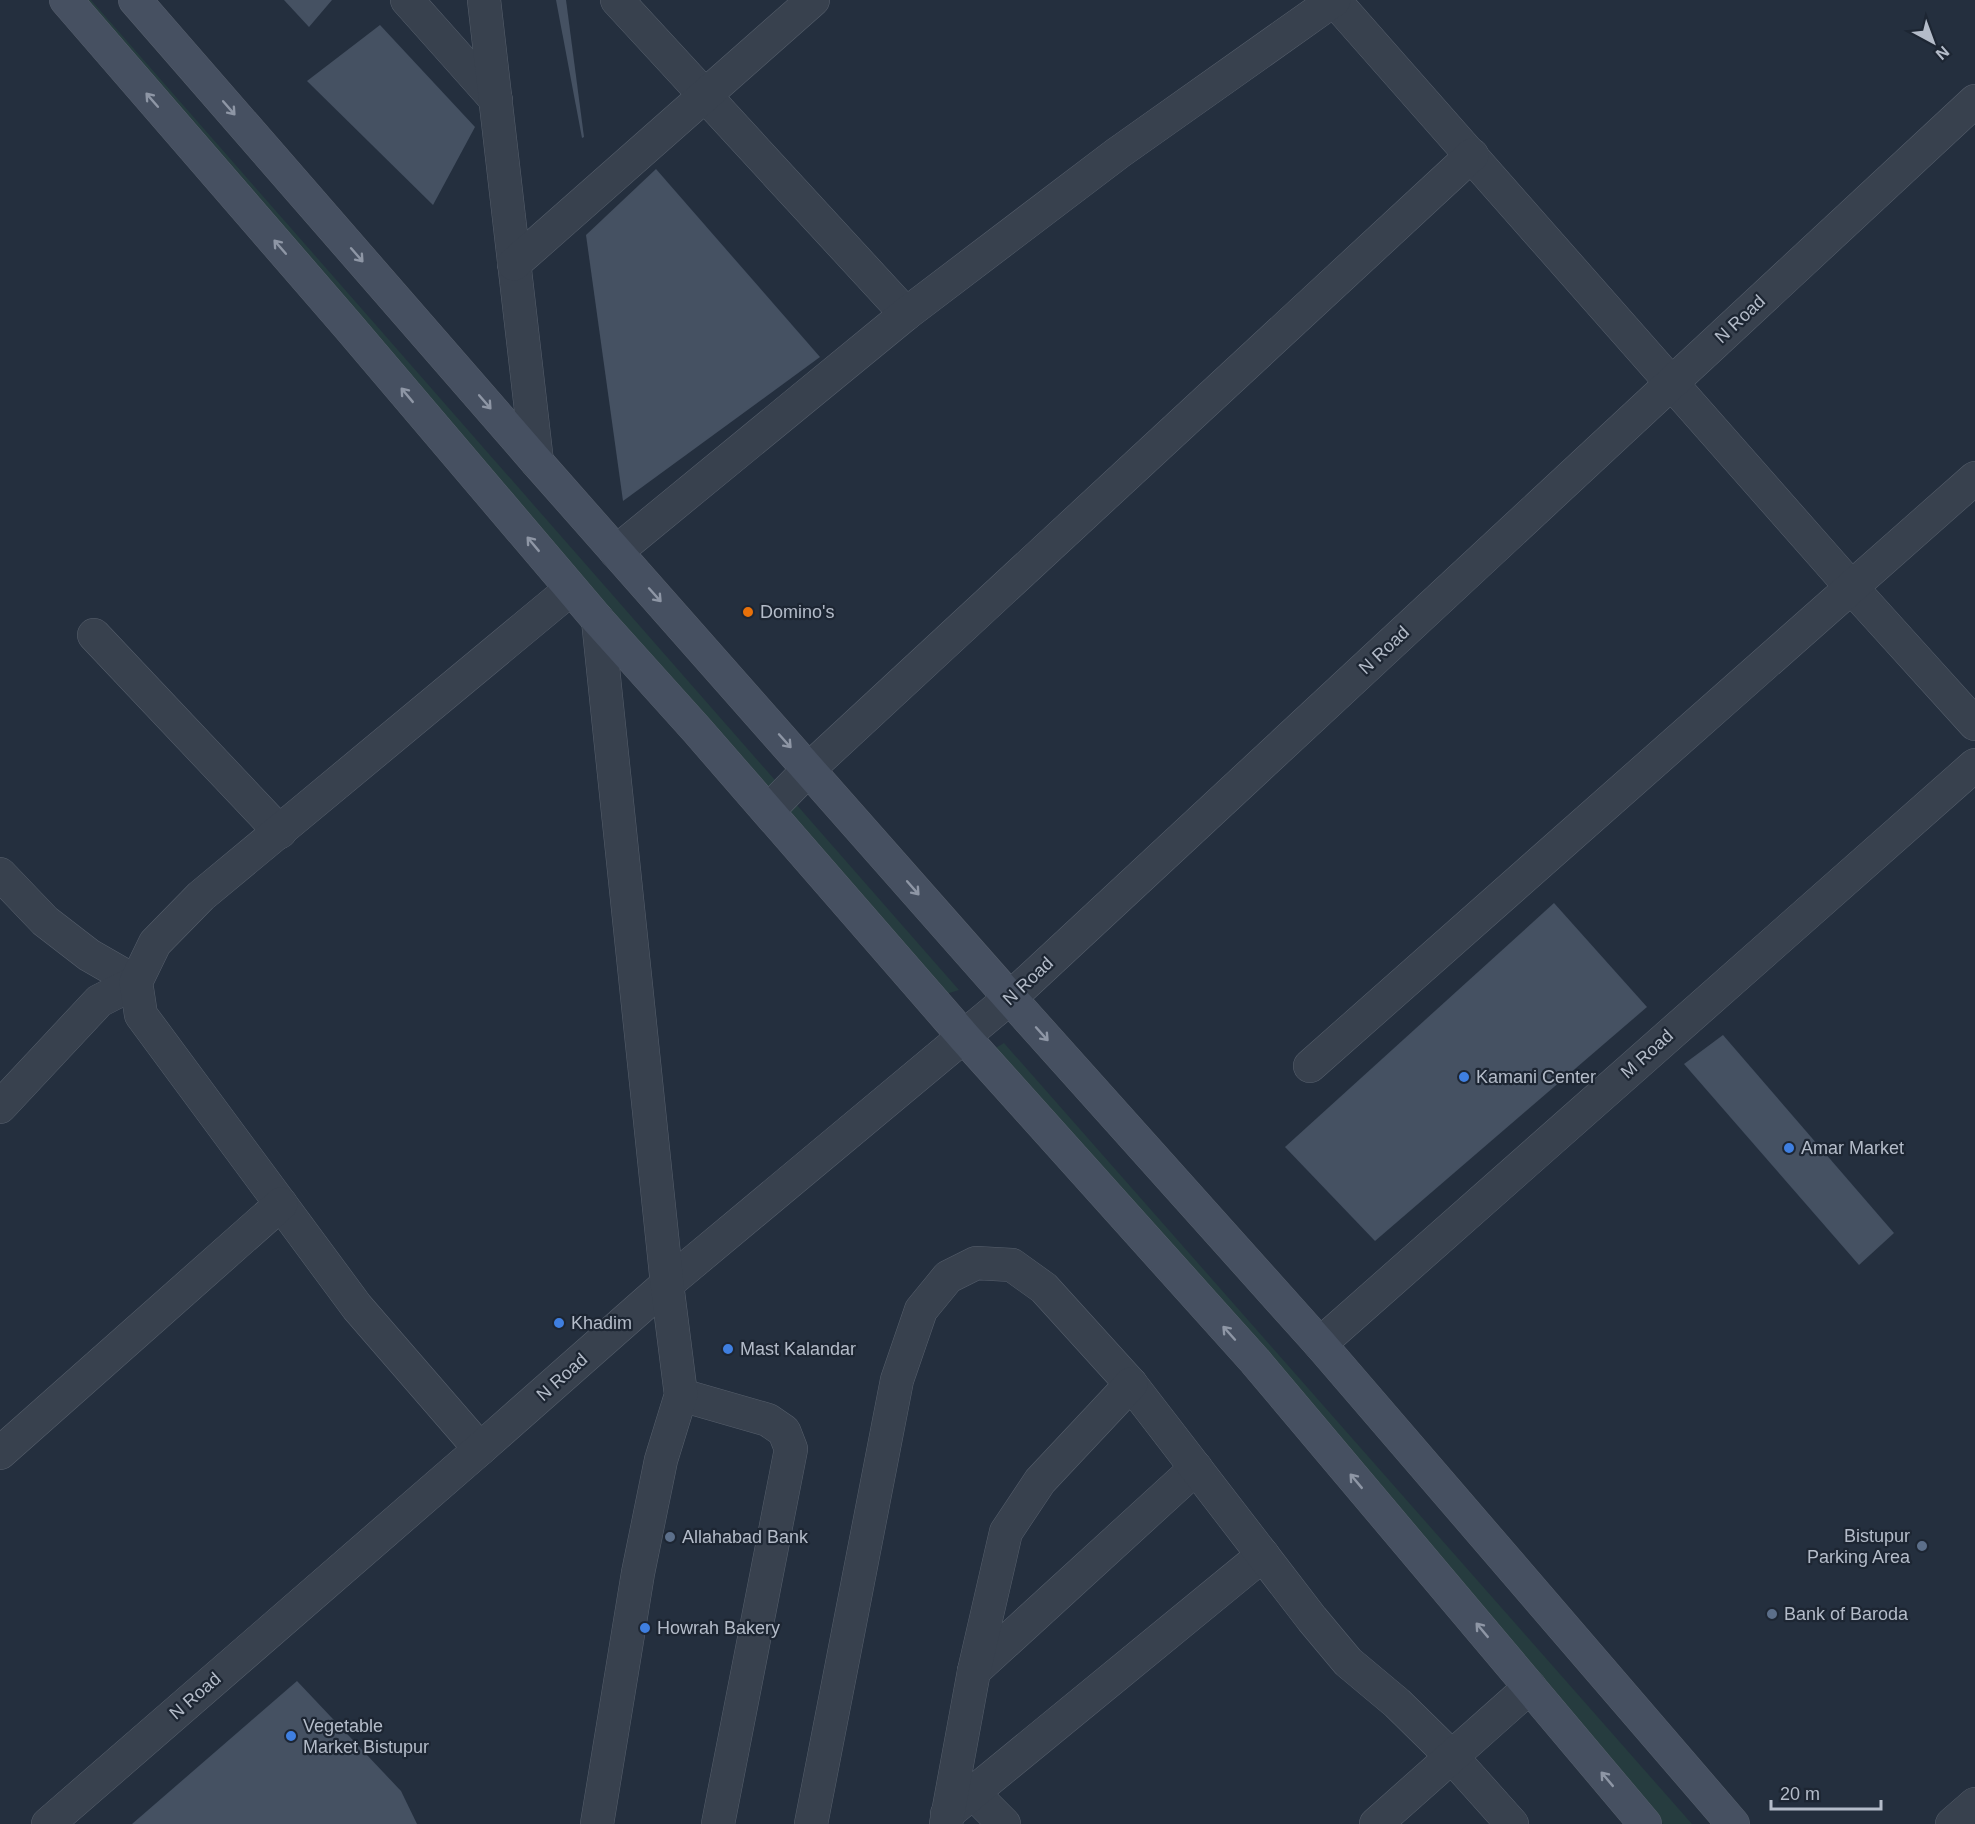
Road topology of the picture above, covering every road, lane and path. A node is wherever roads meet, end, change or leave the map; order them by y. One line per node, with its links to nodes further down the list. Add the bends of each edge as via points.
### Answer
1 (66, 0): 19 (street, one-way to 1)
2 (135, 0): 15 (street, one-way to 15)
3 (407, 0): 9 (street)
4 (484, 0): 9 (street)
5 (617, 0): 8 (street)
6 (813, 0): 8 (street)
7 (1334, 0): 11 (street); 13 (street, via 1118,153)
8 (706, 96): 12 (street); 13 (street)
9 (496, 100): 12 (street)
10 (1975, 101): 14 (street, N Road)
11 (1472, 155): 14 (street); 24 (street)
12 (514, 264): 15 (street)
13 (906, 314): 17 (street)
14 (1672, 382): 18 (street); 29 (street, N Road)
15 (537, 462): 17 (street)
16 (1975, 478): 18 (street)
17 (616, 552): 24 (street, one-way to 24)
18 (1852, 588): 22 (street); 31 (street)
19 (571, 589): 20 (street); 26 (street)
20 (598, 620): 25 (street); 34 (street)
21 (94, 634): 26 (street)
22 (1975, 724)
23 (1975, 765): 35 (street, M Road)
24 (809, 770): 25 (street); 29 (street, one-way to 29)
25 (768, 811): 30 (street)
26 (280, 832): 28 (street, via 201,896 155,943)
27 (0, 874): 28 (street, via 45,921 89,955)
28 (136, 982): 32 (street, via 99,1002); 33 (street, via 141,1015)
29 (1010, 998): 30 (street, N Road); 35 (street, one-way to 35)
30 (965, 1038): 34 (street, N Road); 43 (street, one-way to 30, via 1255,1361)
31 (1310, 1066)
32 (0, 1107)
33 (281, 1204): 38 (street, via 357,1307); 39 (street)
34 (667, 1284): 37 (street); 38 (street, N Road)
35 (1320, 1344): 56 (street)
36 (1131, 1384): 40 (street); 42 (street, via 1040,1481 1006,1532); 51 (street, via 1044,1288 1012,1265 976,1263 948,1277 921,1310 897,1380)
37 (681, 1395): 49 (street, via 661,1460 638,1573); 50 (street, via 768,1420 784,1431 790,1449)
38 (480, 1449): 48 (street, N Road)
39 (0, 1453)
40 (1196, 1468): 41 (street); 42 (street)
41 (1263, 1555): 44 (street, via 1348,1662); 45 (street)
42 (974, 1671): 47 (street)
43 (1530, 1688): 44 (street); 55 (street, one-way to 43)
44 (1452, 1757): 53 (street); 54 (street)
45 (972, 1793): 47 (street); 52 (street)
46 (1975, 1804): 57 (street)
47 (946, 1819)
48 (48, 1824)
49 (597, 1824)
50 (718, 1824)
51 (811, 1824)
52 (1004, 1824)
53 (1376, 1824)
54 (1512, 1824)
55 (1645, 1824)
56 (1733, 1824)
57 (1952, 1824)

